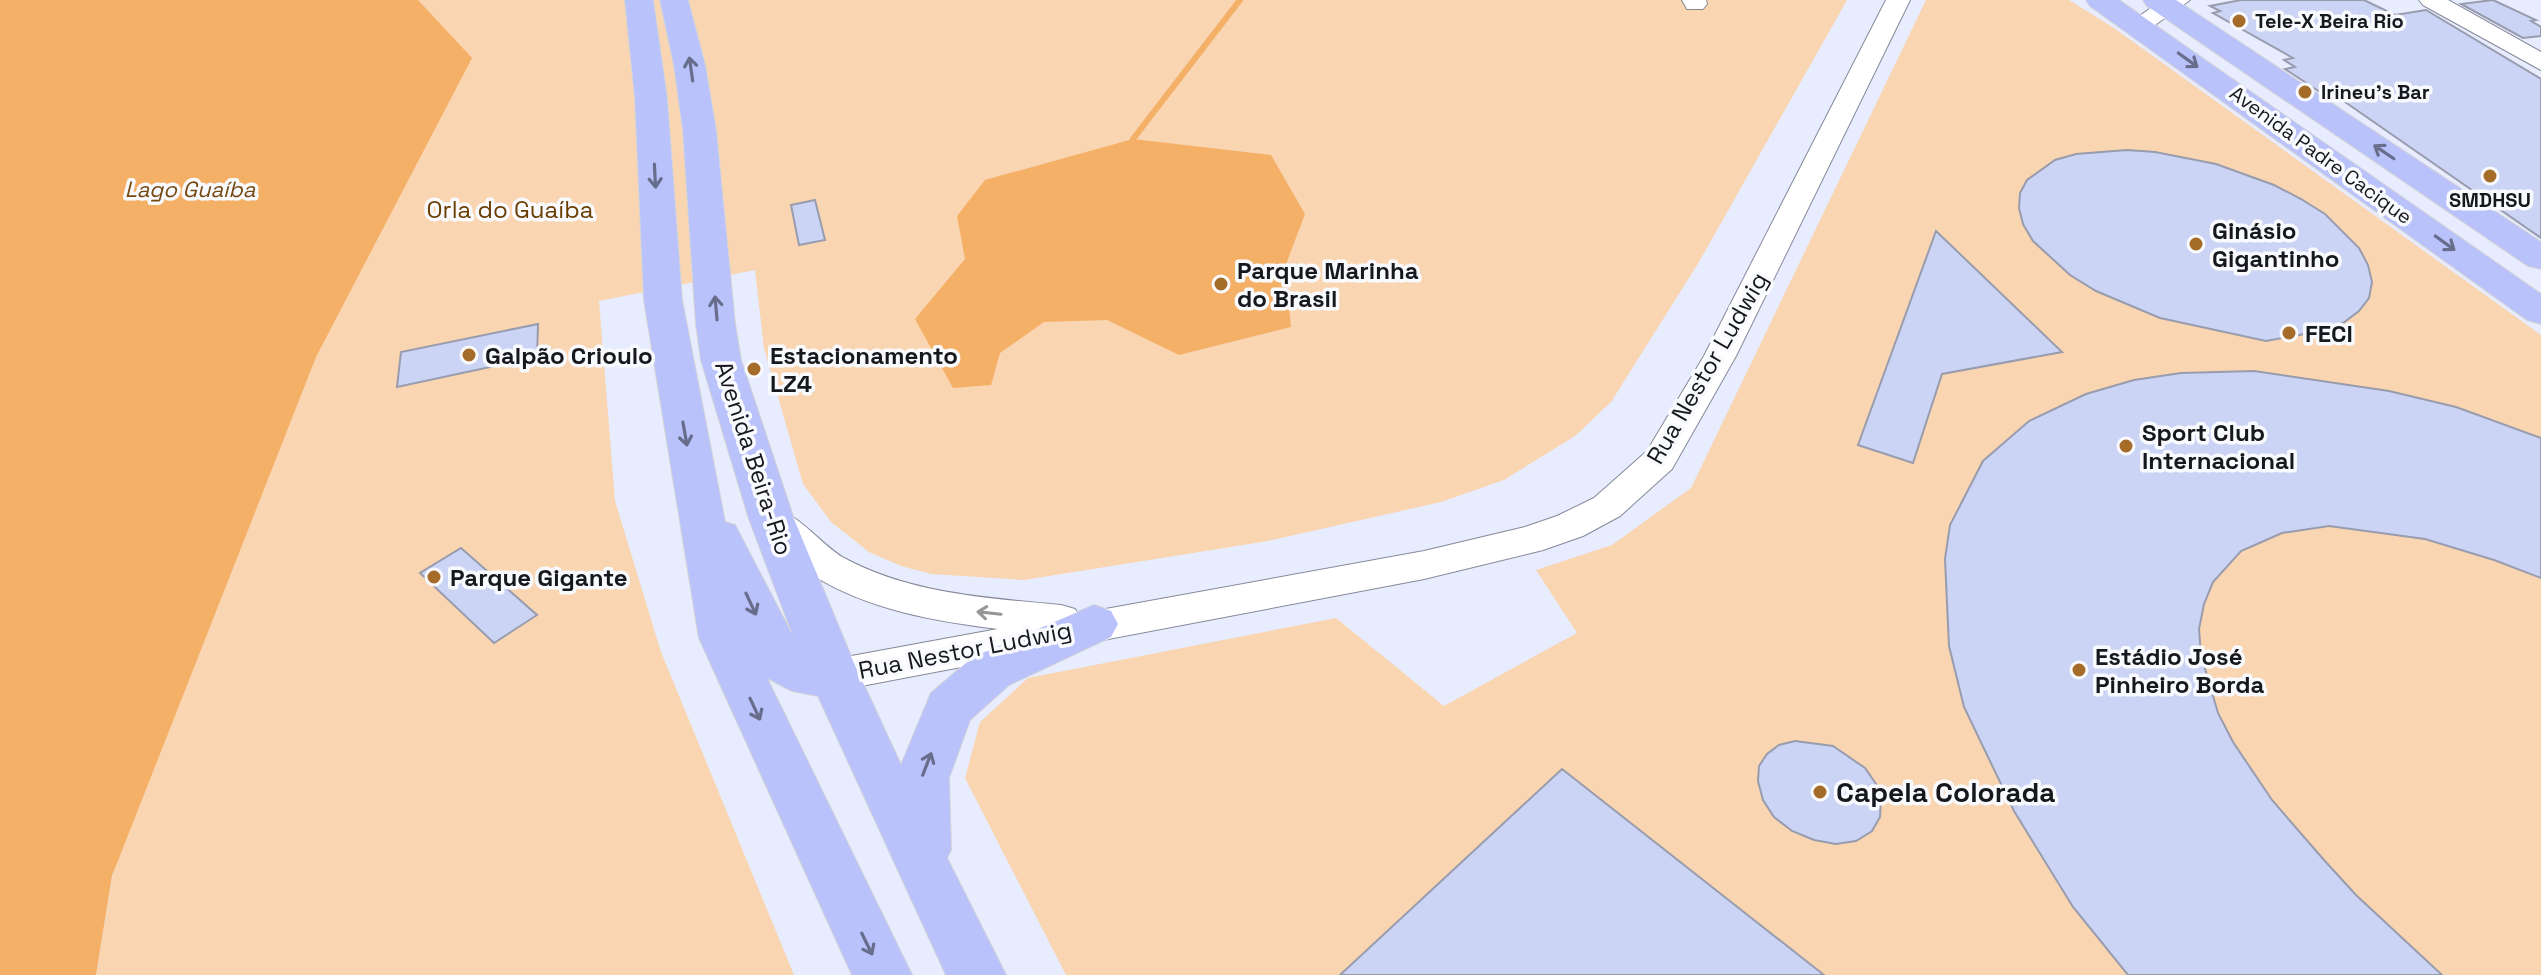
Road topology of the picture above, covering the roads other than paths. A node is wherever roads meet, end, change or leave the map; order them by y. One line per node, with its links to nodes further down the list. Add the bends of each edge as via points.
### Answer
1 (639, 0): 10 (main road, Avenida Beira-Rio, one-way to 10, via 651,98 663,300)
2 (674, 0): 11 (main road, Avenida Beira-Rio, one-way to 2, via 720,356 688,44)
3 (1898, 0): 12 (street, Rua Nestor Ludwig, via 1720,356 1660,460 1617,500 1530,540 1424,565)
4 (2100, 0): 6 (main road, Avenida Padre Cacique)
5 (2431, 0): 7 (street)
6 (2160, 8): 8 (main road, Avenida Padre Cacique, one-way to 6); 9 (main road, Avenida Padre Cacique, one-way to 9)
7 (2541, 62)
8 (2541, 258)
9 (2541, 312)
10 (694, 483): 13 (main road, one-way to 13, via 777,657 805,675); 15 (main road, Avenida Beira-Rio, one-way to 15, via 723,638)
11 (769, 519): 12 (street, Rua Nestor Ludwig, one-way to 11, via 972,611 884,593 827,566); 13 (main road, Avenida Beira-Rio)
12 (1094, 624): 13 (street, Rua Nestor Ludwig); 14 (main road, one-way to 12, via 922,778 949,708 991,671)
13 (835, 675): 14 (main road, Avenida Beira-Rio)
14 (924, 869): 16 (main road, Avenida Beira-Rio)
15 (882, 975)
16 (976, 975)

